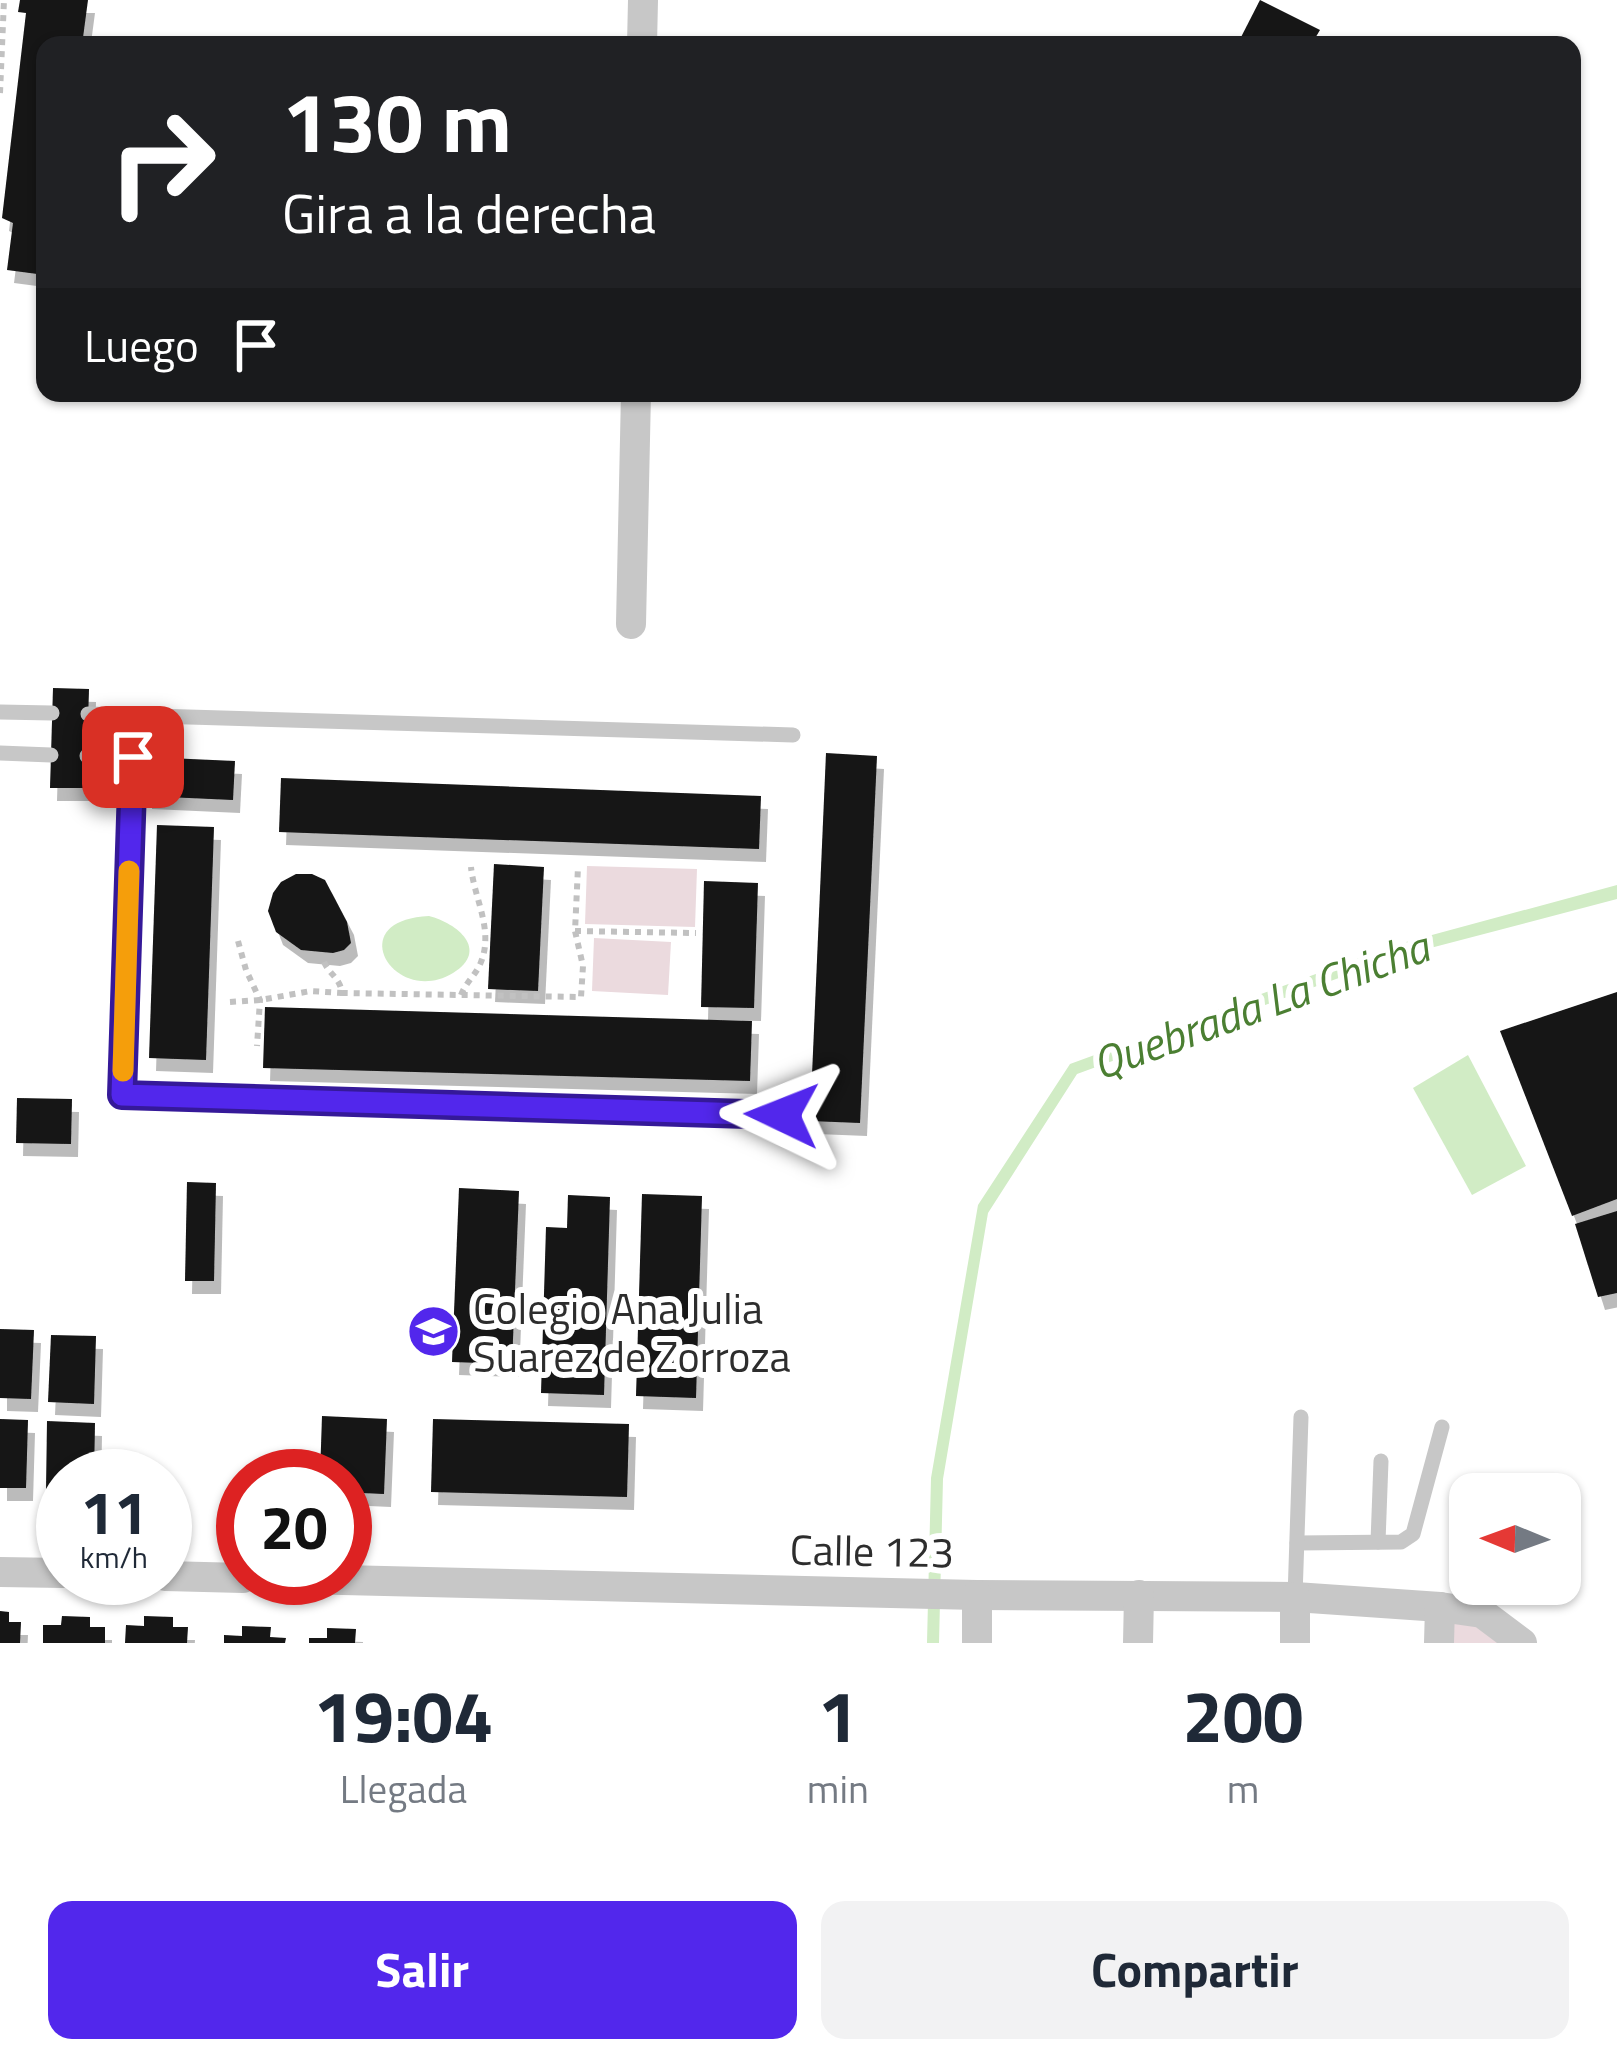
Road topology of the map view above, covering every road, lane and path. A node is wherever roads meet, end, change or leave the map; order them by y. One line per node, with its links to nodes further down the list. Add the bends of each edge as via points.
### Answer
1 (4, 0): 4 (path)
2 (643, 0): 3 (street)
3 (642, 36)
4 (0, 93)
5 (636, 402): 6 (street)
6 (632, 624)
7 (0, 712): 8 (lane)
8 (52, 713)
9 (88, 714): 10 (lane)
10 (793, 735)
11 (0, 753): 12 (lane)
12 (51, 755)
13 (88, 756): 25 (lane, via 133,757 122,1095)
14 (471, 867): 21 (path, via 485,942)
15 (578, 867): 16 (path)
16 (575, 931): 17 (path); 21 (path, via 581,997)
17 (696, 933)
18 (238, 941): 22 (path)
19 (324, 962): 20 (path)
20 (342, 993): 21 (path); 22 (path)
21 (461, 995)
22 (260, 1000): 23 (path); 24 (path)
23 (230, 1002)
24 (257, 1046)
25 (782, 1115)
26 (1301, 1417): 30 (lane)
27 (1442, 1427): 29 (lane, via 1413,1534)
28 (1382, 1461): 29 (lane)
29 (1378, 1542): 30 (lane)
30 (1297, 1543): 36 (lane)
31 (0, 1572): 32 (street)
32 (36, 1573)
33 (372, 1581): 34 (street, Calle 123)
34 (977, 1595): 35 (street, Calle 123); 38 (street)
35 (1139, 1595): 36 (street, Calle 123); 39 (street)
36 (1295, 1598): 37 (street, Calle 123); 40 (street)
37 (1440, 1606): 41 (street); 42 (street, Calle 123, via 1482,1613)
38 (977, 1643)
39 (1138, 1643)
40 (1294, 1643)
41 (1438, 1643)
42 (1522, 1643)

